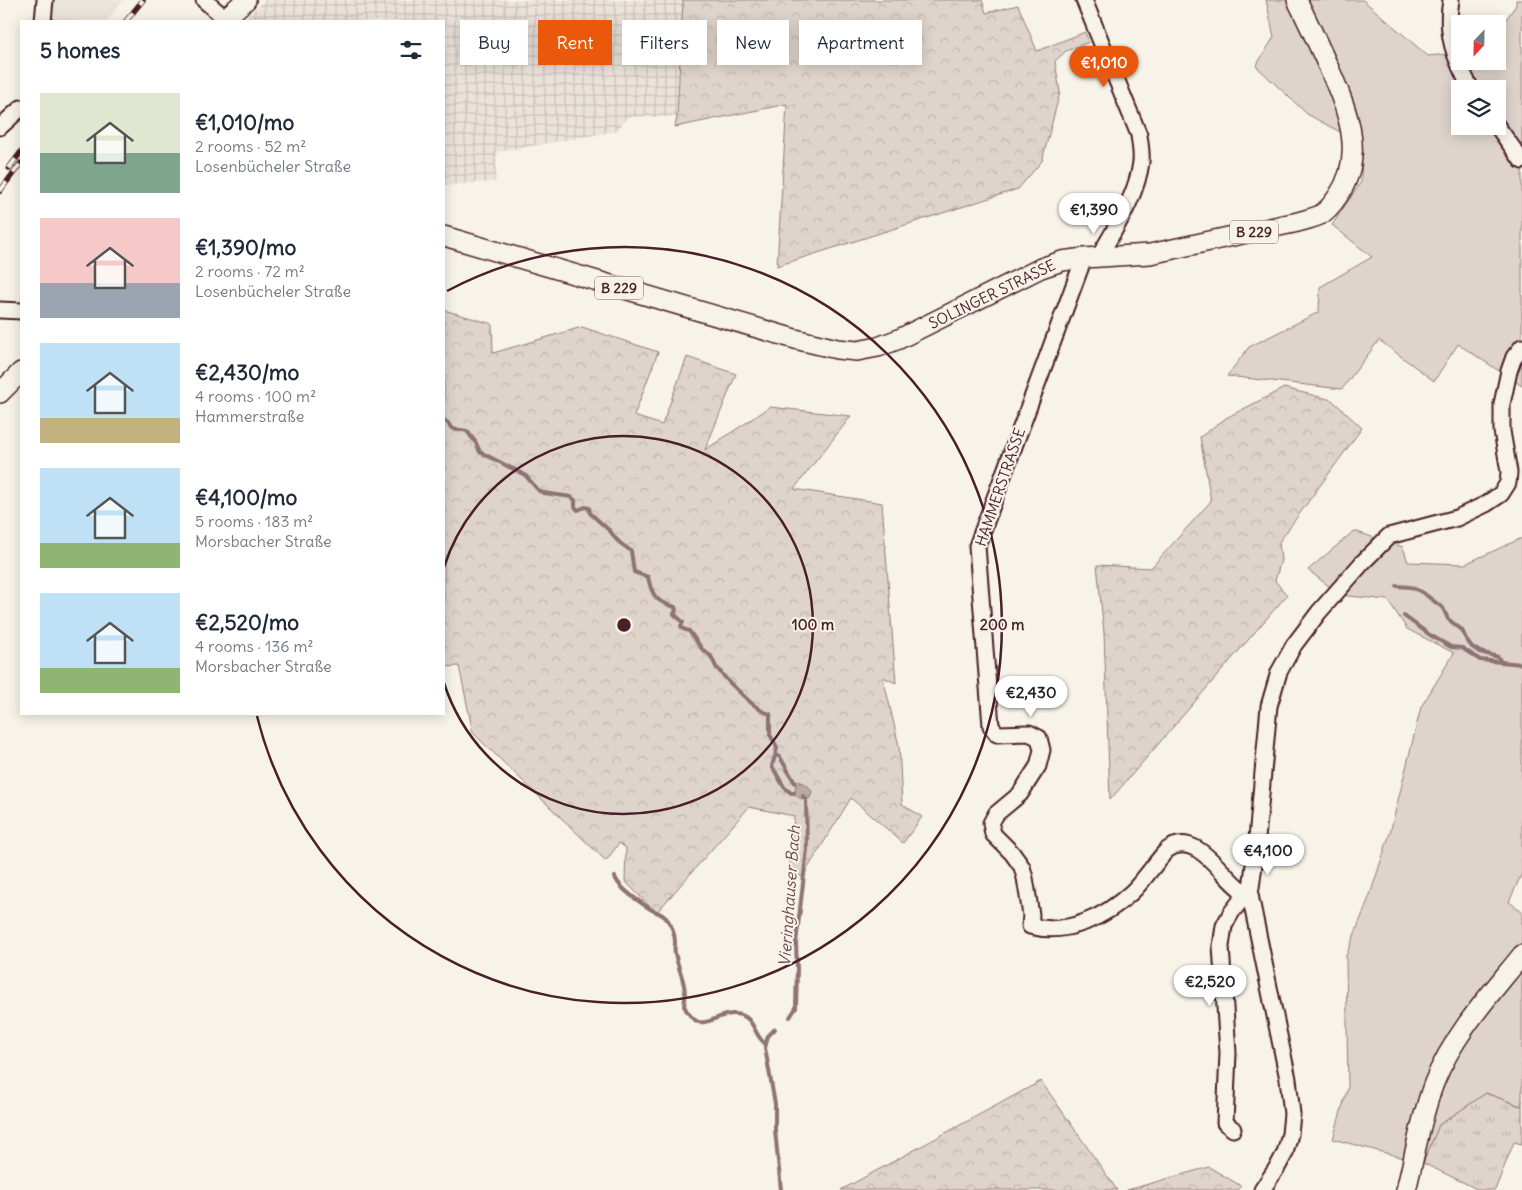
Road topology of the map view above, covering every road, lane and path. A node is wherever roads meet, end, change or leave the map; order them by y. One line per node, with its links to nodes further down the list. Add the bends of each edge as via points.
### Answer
1 (45, 0): 7 (street)
2 (204, 0): 8 (street)
3 (246, 0): 8 (main road)
4 (1084, 0): 15 (street, via 1139,135 1141,149 1139,175 1134,188)
5 (1297, 0): 15 (main road, SOLINGER STRASSE / B 229, via 1340,93 1350,127 1350,173 1334,202 1320,215 1279,226 1150,254)
6 (1451, 0): 9 (street, via 1450,38)
7 (43, 20)
8 (223, 20)
9 (1466, 80)
10 (20, 109): 11 (street)
11 (0, 127)
12 (1503, 135): 13 (street)
13 (1522, 162)
14 (445, 236): 15 (main road, SOLINGER STRASSE / B 229, via 794,339 857,351 899,339 1041,268)
15 (1092, 257): 21 (street, HAMMERSTRASSE, via 977,546 991,726 997,734 1030,733 1039,738 1042,750 1038,766 1020,794 996,814 991,823 998,840 1022,867 1030,926 1060,929 1097,917 1133,891 1173,845 1191,846 1240,890)
16 (0, 310): 17 (street)
17 (20, 311)
18 (1522, 347): 21 (street, via 1514,356 1502,404 1502,431 1509,472 1501,494 1457,518 1389,536 1319,612 1279,672 1269,706)
19 (20, 373): 20 (main road)
20 (0, 393)
21 (1250, 895): 23 (street, via 1242,899 1224,926 1221,946 1228,1053 1225,1123); 24 (street, via 1288,1079 1292,1114 1285,1154)
22 (1522, 955): 25 (main road, via 1472,1017 1442,1066 1428,1101)
23 (1233, 1129)
24 (1262, 1190)
25 (1406, 1190)

